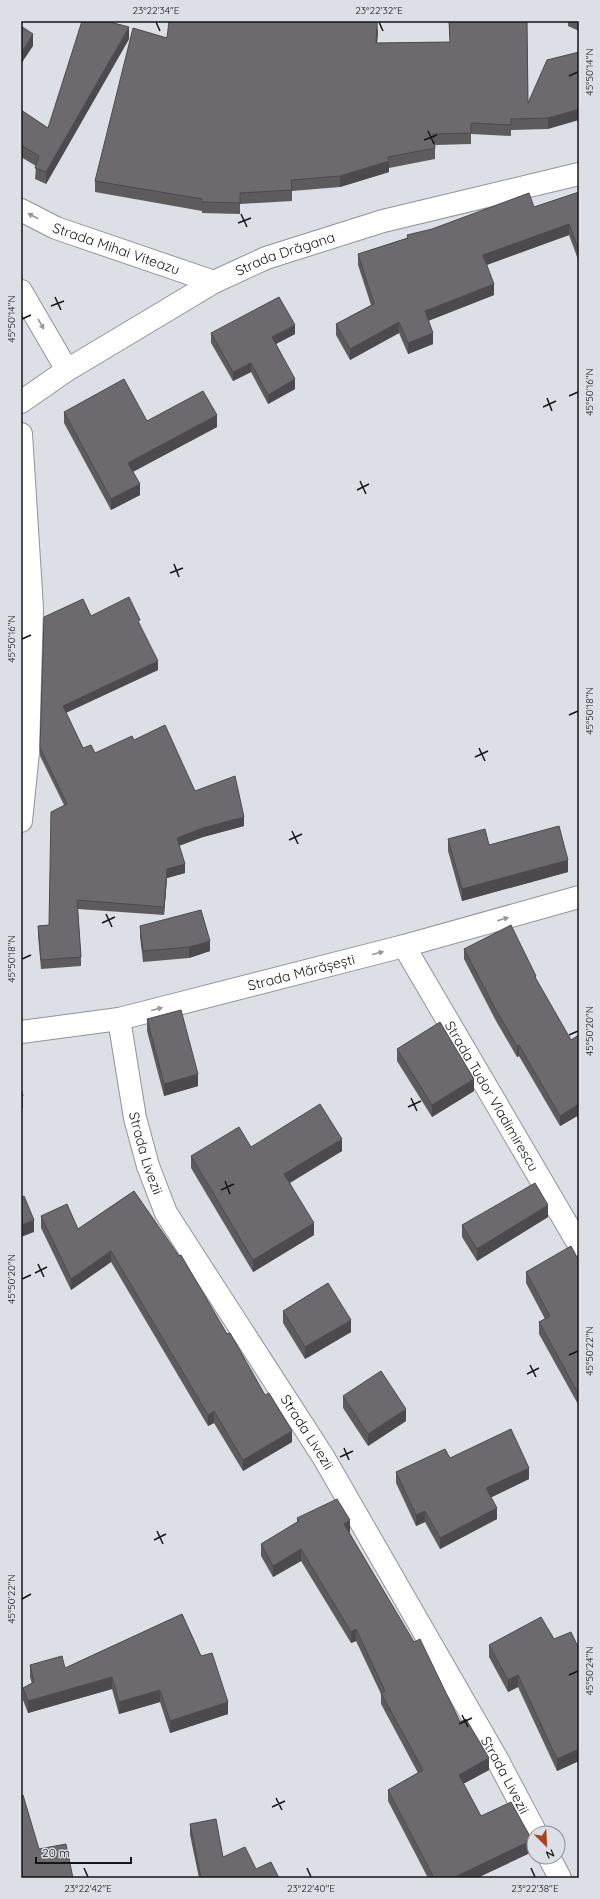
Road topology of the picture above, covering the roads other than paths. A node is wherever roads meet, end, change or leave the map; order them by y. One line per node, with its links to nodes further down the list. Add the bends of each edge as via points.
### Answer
1 (579, 174): 3 (street, Strada Drăgana, via 383,221 266,258)
2 (21, 210): 3 (street, Strada Mihai Viteazu, one-way to 2, via 56,228)
3 (214, 282): 5 (street, Strada Drăgana)
4 (21, 291): 5 (street, one-way to 5)
5 (67, 370): 6 (street, Strada Drăgana)
6 (21, 402): 7 (street)
7 (21, 427)
8 (21, 434): 9 (street, via 32,608 28,752)
9 (21, 821)
10 (579, 897): 11 (street, Strada Mărășești, one-way to 10)
11 (404, 946): 12 (street, Strada Mărășești, one-way to 11); 14 (street, Strada Tudor Vladimirescu)
12 (119, 1019): 13 (street, Strada Mărășești); 15 (street, Strada Livezii, via 136,1118 148,1166 166,1213 324,1458 497,1759)
13 (21, 1032)
14 (579, 1246)
15 (532, 1825)
16 (553, 1865): 17 (street)
17 (560, 1878)

